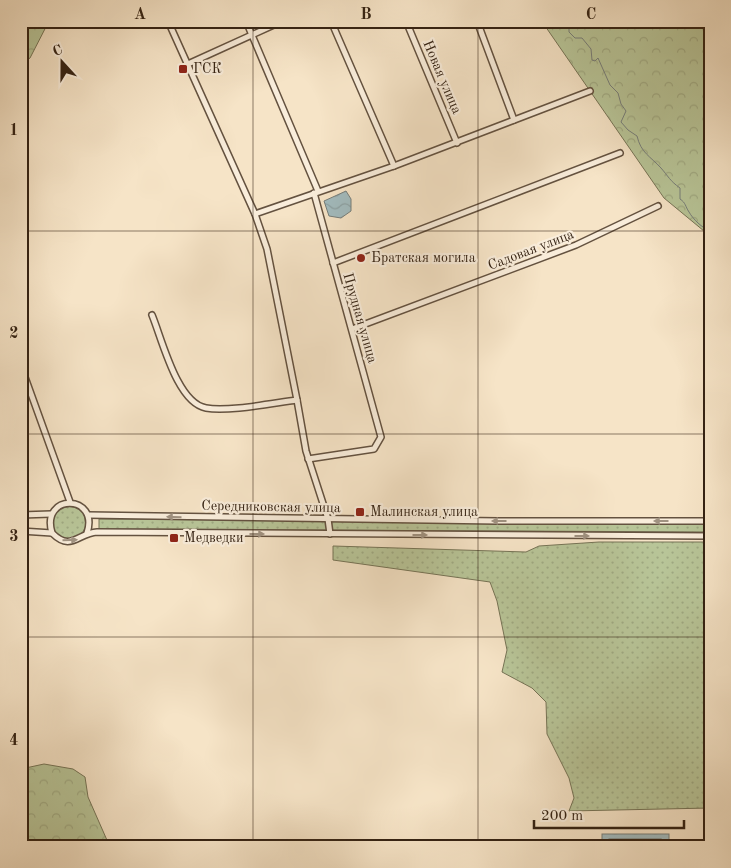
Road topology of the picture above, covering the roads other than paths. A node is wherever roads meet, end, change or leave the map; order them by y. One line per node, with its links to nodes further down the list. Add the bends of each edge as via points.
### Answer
1 (168, 21): 8 (street)
2 (246, 21): 7 (street, Прудная улица)
3 (286, 21): 7 (street)
4 (331, 21): 13 (street)
5 (406, 21): 11 (street, Новая улица)
6 (477, 21): 10 (street)
7 (251, 35): 8 (street); 14 (street, Прудная улица)
8 (188, 64): 16 (street)
9 (590, 91): 10 (street)
10 (514, 120): 11 (street)
11 (457, 142): 13 (street)
12 (620, 153): 17 (street)
13 (394, 166): 14 (street)
14 (316, 192): 16 (street); 17 (street, Прудная улица)
15 (658, 206): 19 (street, Садовая улица, via 576,245)
16 (255, 214): 21 (street, via 267,249)
17 (333, 263): 19 (street, Прудная улица)
18 (152, 315): 21 (street, via 172,367 188,397 196,404 206,408 229,408)
19 (352, 329): 22 (street, Прудная улица, via 381,437 374,449)
20 (21, 366): 23 (street)
21 (297, 400): 22 (street)
22 (308, 459): 27 (street)
23 (70, 502): 24 (street, via 57,507); 26 (street, via 80,505)
24 (51, 514): 25 (street); 30 (street)
25 (21, 515)
26 (88, 515): 27 (street, Середниковская улица, one-way to 26); 31 (street)
27 (328, 519): 28 (street, Середниковская улица, one-way to 27); 32 (street)
28 (710, 521)
29 (21, 531): 30 (street, Середниковская улица)
30 (52, 533): 31 (street, Середниковская улица, one-way to 31, via 66,541 76,541)
31 (87, 533): 32 (street, Середниковская улица, one-way to 32)
32 (330, 534): 33 (street, Середниковская улица, one-way to 33)
33 (710, 536)

